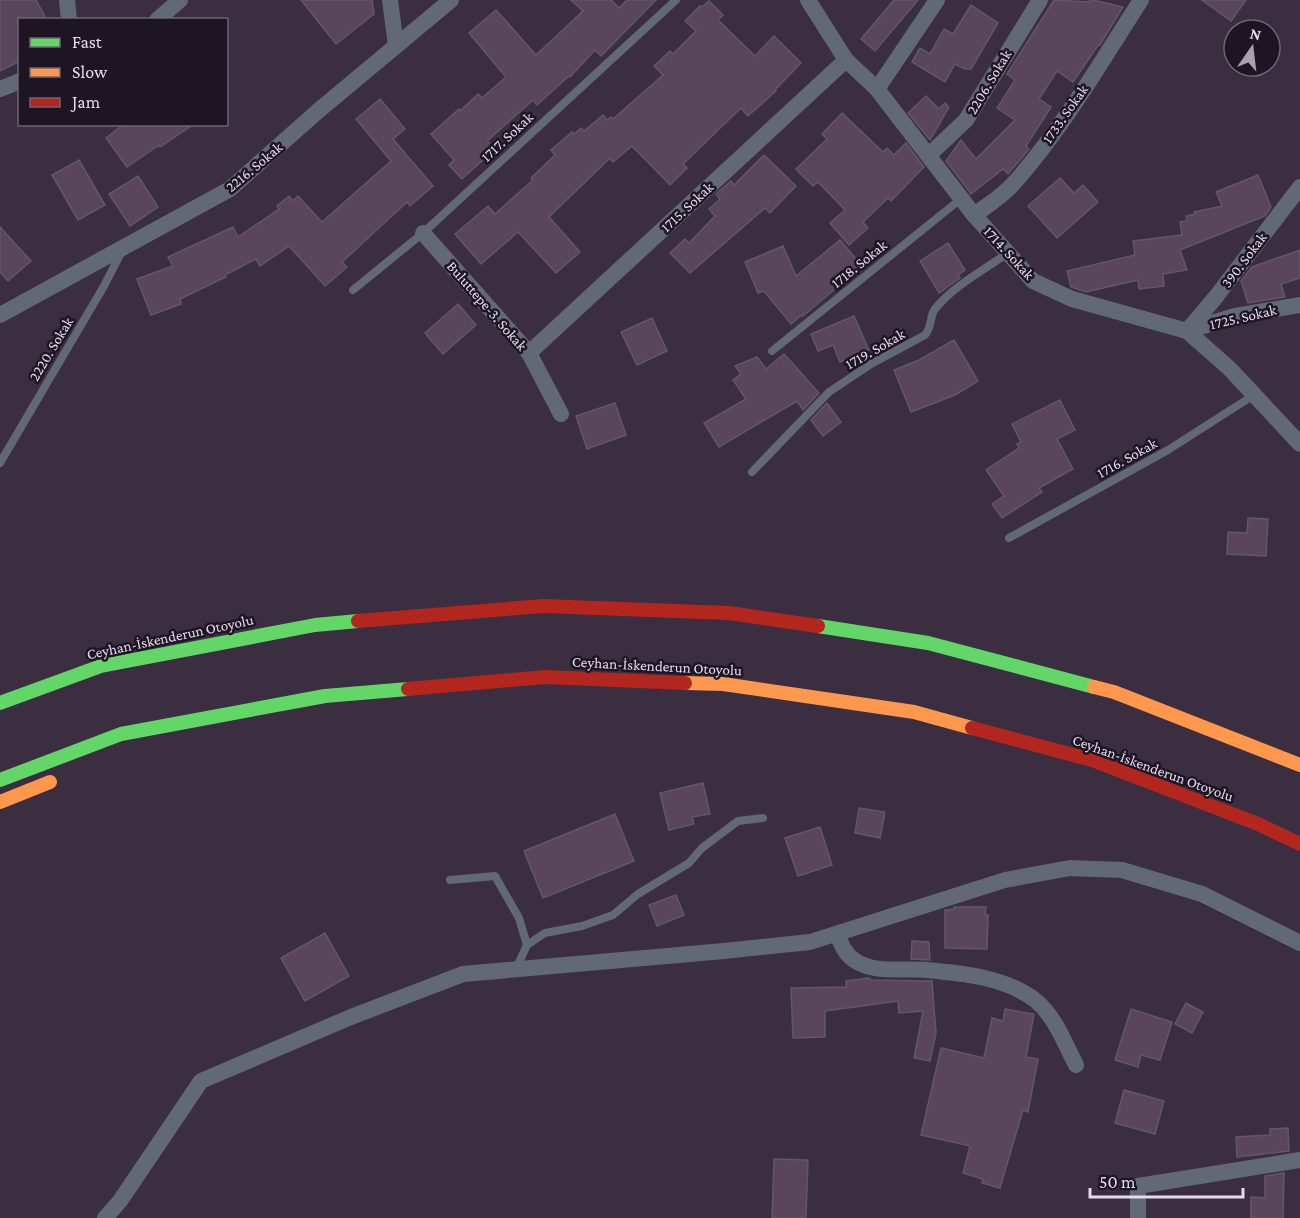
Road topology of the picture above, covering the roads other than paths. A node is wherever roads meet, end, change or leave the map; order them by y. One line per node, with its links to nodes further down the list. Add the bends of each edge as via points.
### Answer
1 (67, 0): 10 (street)
2 (180, 0): 11 (street)
3 (390, 0): 12 (street)
4 (452, 0): 12 (street, 2216. Sokak)
5 (676, 0): 21 (lane, 1717. Sokak)
6 (808, 0): 13 (street, 1714. Sokak)
7 (937, 0): 16 (street)
8 (1040, 0): 17 (street, 2206. Sokak, via 966,120)
9 (1141, 0): 20 (street, 1733. Sokak, via 1067,115 1014,184)
10 (69, 18)
11 (159, 18)
12 (396, 46): 22 (street, 2216. Sokak, via 230,189)
13 (846, 60): 16 (street, 1714. Sokak); 29 (street, 1715. Sokak)
14 (18, 82): 15 (street)
15 (0, 89)
16 (877, 89): 17 (street, 1714. Sokak)
17 (929, 155): 19 (street, 1714. Sokak)
18 (1300, 187): 27 (street, 390. Sokak)
19 (962, 198): 20 (street, 1714. Sokak); 28 (lane, 1718. Sokak)
20 (974, 215): 23 (street, 1714. Sokak)
21 (423, 233): 24 (lane, 1717. Sokak); 29 (street, Buluttepe-3. Sokak)
22 (124, 247): 26 (street, 2216. Sokak); 33 (lane, 2220. Sokak)
23 (1008, 253): 27 (street, 1714. Sokak, via 1033,281 1072,299); 34 (lane, 1719. Sokak, via 947,296 933,312 931,328 925,335 830,392)
24 (353, 290)
25 (1300, 305): 27 (street, 1725. Sokak, via 1235,316)
26 (0, 315)
27 (1187, 331): 30 (street, 1714. Sokak)
28 (772, 351)
29 (529, 353): 31 (street, Buluttepe-3. Sokak)
30 (1254, 395): 32 (street, 1714. Sokak); 35 (lane, 1716. Sokak, via 1168,450)
31 (561, 414)
32 (1300, 444)
33 (0, 463)
34 (752, 472)
35 (1009, 538)
36 (101, 666): 38 (highway); 39 (highway, Ceyhan-İskenderun Otoyolu); 41 (highway, Ceyhan-İskenderun Otoyolu, via 315,625 543,606 729,613 928,643 1114,692)
37 (325, 696): 40 (highway); 43 (highway, Ceyhan-İskenderun Otoyolu, via 121,734); 46 (highway, Ceyhan-İskenderun Otoyolu, via 545,677 723,684 903,711 1092,760)
38 (0, 698)
39 (0, 703)
40 (166, 740)
41 (1300, 765)
42 (66, 775): 44 (highway)
43 (0, 780)
44 (0, 802)
45 (763, 818): 50 (lane, via 738,821 689,863 638,894 613,915 544,933)
46 (1300, 844)
47 (450, 880): 50 (lane, via 495,876 519,918)
48 (837, 934): 49 (street, via 1005,880 1070,868 1122,870 1202,894); 51 (street, via 789,945); 52 (street, via 847,954 864,966 961,974 1016,988 1046,1010)
49 (1300, 943)
50 (527, 945): 51 (lane)
51 (515, 969): 54 (street, via 463,974 201,1081)
52 (1076, 1065)
53 (1300, 1160): 55 (street, via 1138,1186)
54 (105, 1218)
55 (1138, 1218)

